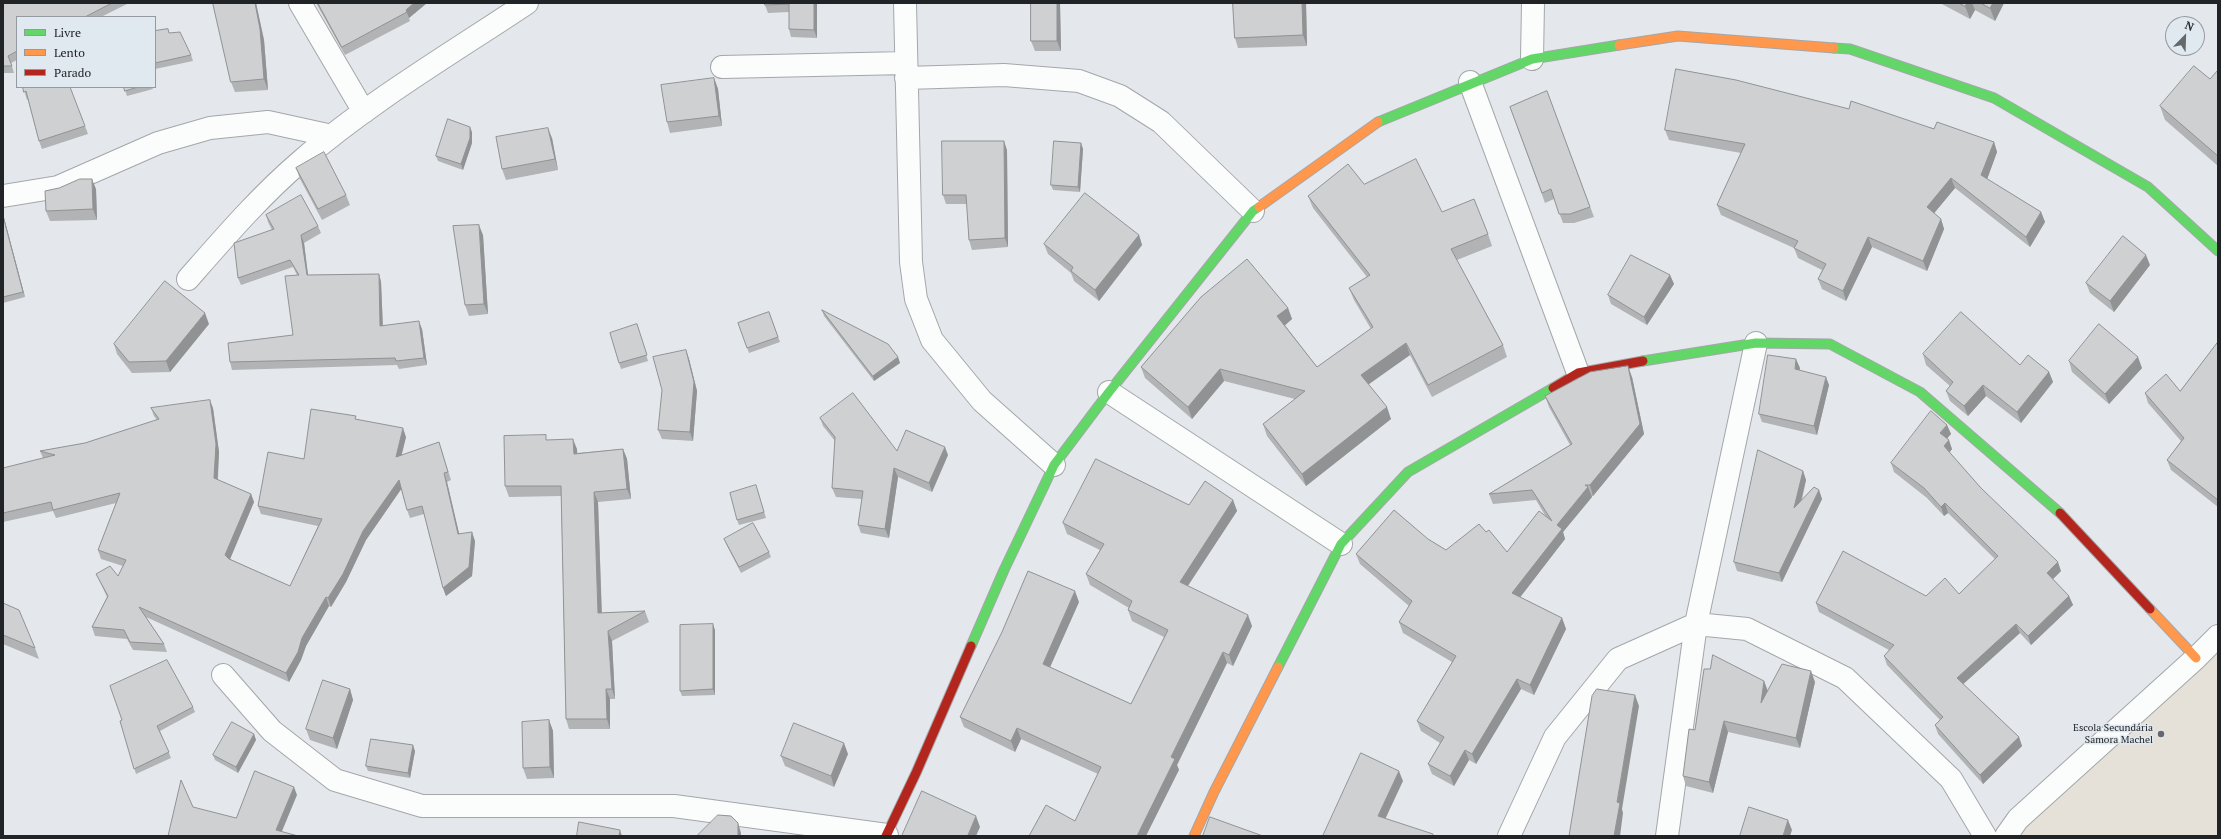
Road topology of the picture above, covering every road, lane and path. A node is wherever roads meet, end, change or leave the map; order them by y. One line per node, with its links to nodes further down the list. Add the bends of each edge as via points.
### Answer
1 (300, 3): 9 (street)
2 (527, 3): 9 (street)
3 (904, 3): 7 (street)
4 (1533, 3): 5 (street)
5 (1532, 59): 8 (street); 13 (street, via 1678,36 1850,49 1994,98 2148,187)
6 (722, 67): 7 (street)
7 (906, 70): 12 (street, via 1004,74 1079,82 1120,96 1161,122); 18 (street, via 911,262 916,300 932,340 982,400)
8 (1470, 82): 12 (street, via 1383,118); 16 (street)
9 (364, 112): 10 (street)
10 (332, 136): 11 (street, via 268,122 210,128 158,143 58,187); 14 (street, via 290,172 232,229)
11 (3, 196)
12 (1254, 211): 17 (street)
13 (2218, 250)
14 (188, 279)
15 (1756, 343): 16 (street, via 1640,361); 20 (street); 22 (street, via 1830,344 1920,392 2053,505)
16 (1578, 374): 19 (street, via 1408,472)
17 (1108, 392): 18 (street); 19 (street)
18 (1054, 465): 24 (street, via 1004,570)
19 (1340, 544): 25 (street)
20 (1696, 624): 26 (street, via 1618,659 1555,736); 27 (street); 28 (street, via 1747,629 1845,678 1951,779)
21 (2218, 636): 22 (street)
22 (2196, 658): 29 (street, via 2018,819)
23 (223, 674): 24 (street, via 272,731 335,780 422,806 674,806)
24 (887, 835)
25 (1194, 836)
26 (1509, 836)
27 (1667, 836)
28 (1985, 836)
29 (2006, 836)

